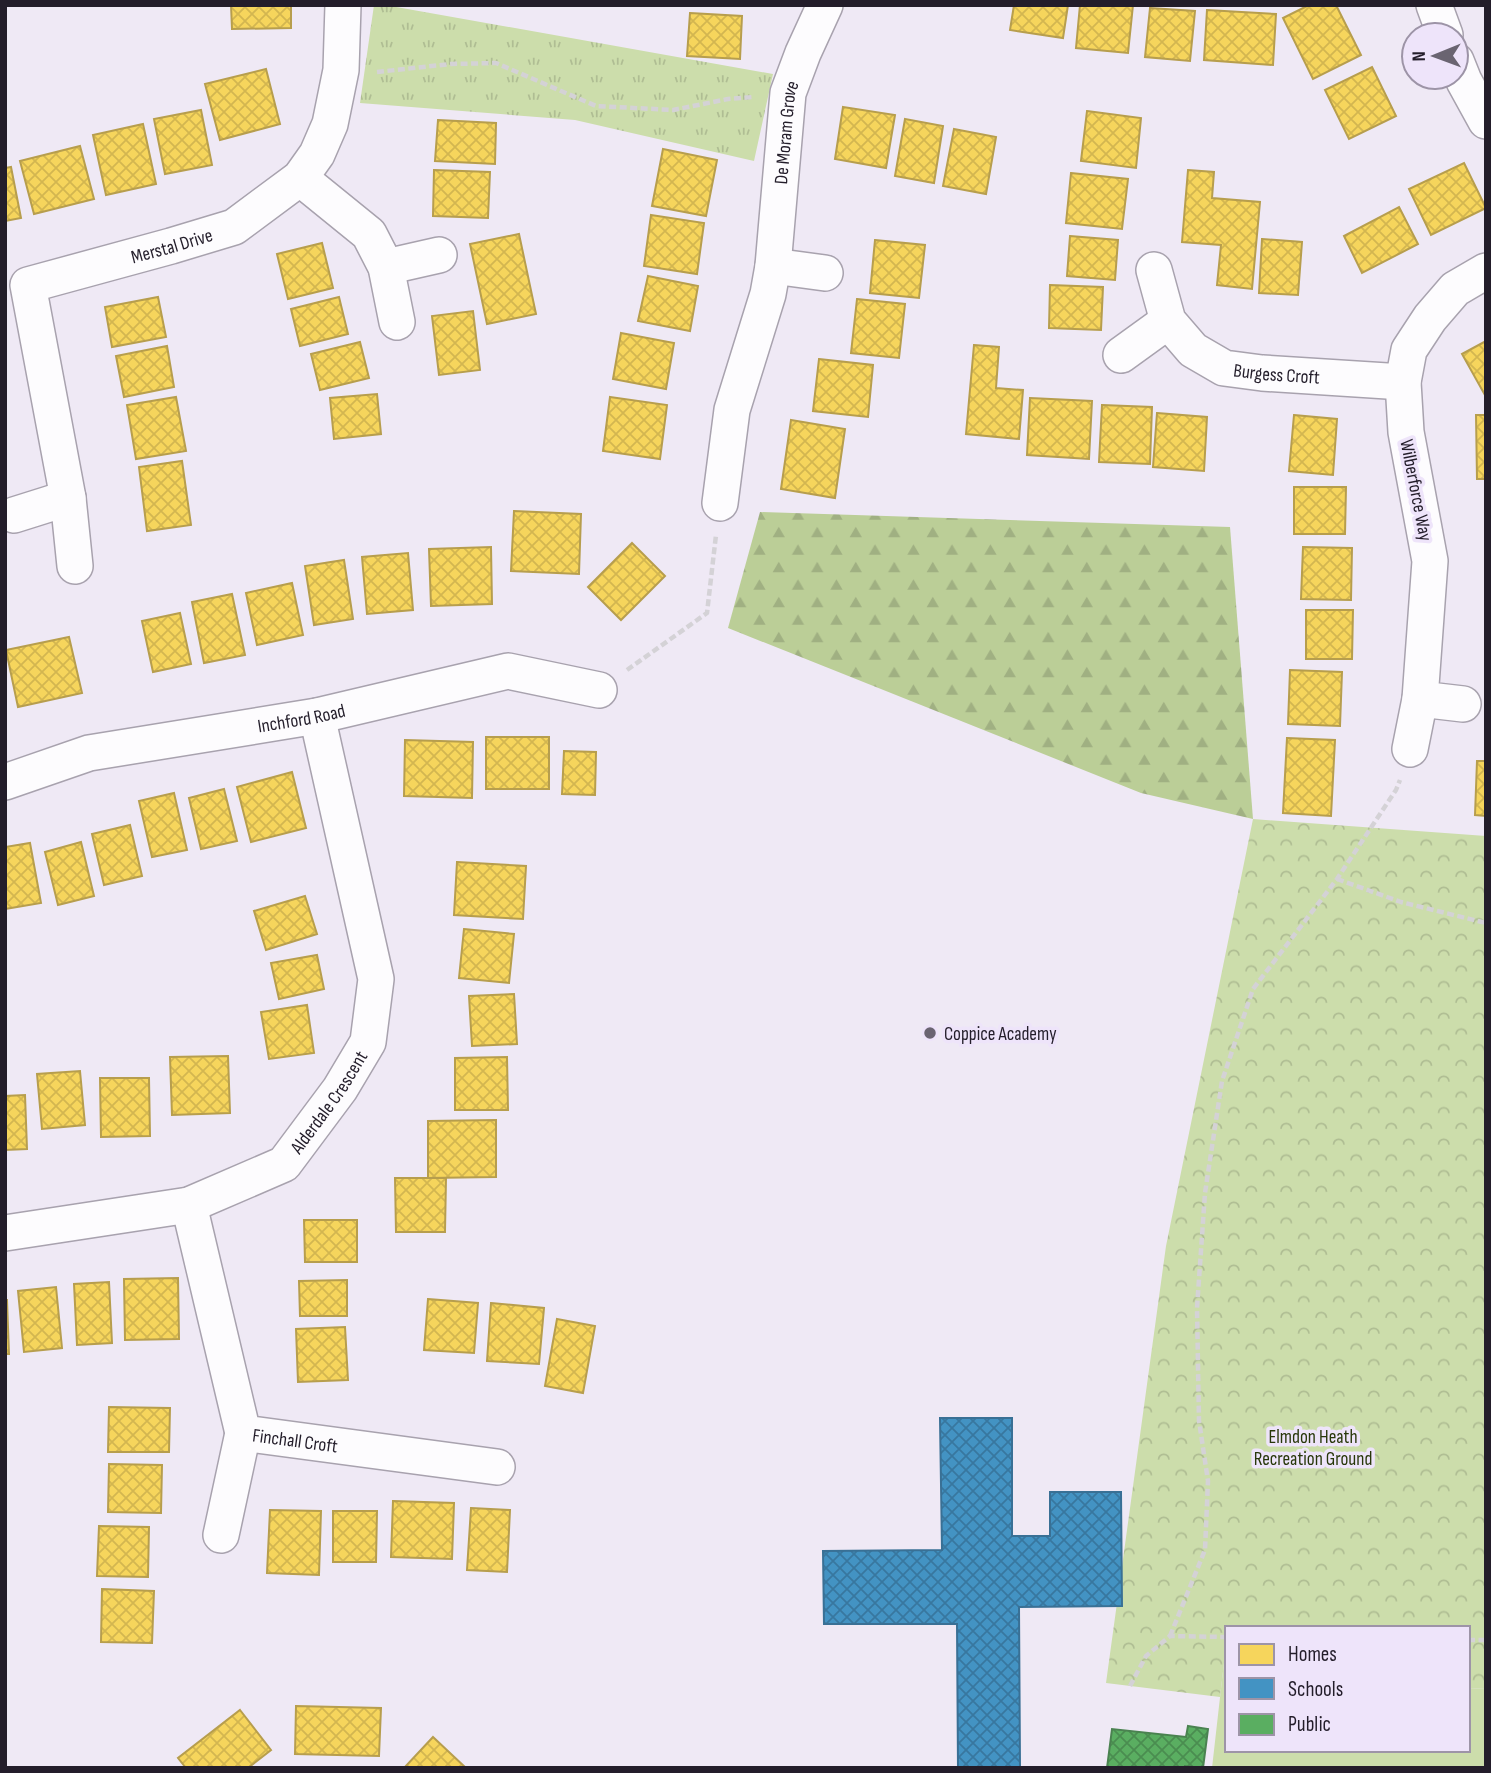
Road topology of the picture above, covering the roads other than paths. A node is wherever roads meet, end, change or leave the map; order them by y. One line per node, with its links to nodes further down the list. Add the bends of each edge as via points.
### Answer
1 (343, 5): 5 (street, Merstal Drive, via 341,70 330,124)
2 (825, 5): 7 (street, De Moram Grove, via 788,93)
3 (1470, 91): 4 (street)
4 (1486, 121)
5 (300, 178): 8 (street, via 369,234); 12 (street, Merstal Drive, via 234,227)
6 (439, 256): 8 (street)
7 (773, 266): 11 (street); 18 (street, De Moram Grove, via 732,410)
8 (386, 267): 14 (street)
9 (1153, 270): 13 (street, Burgess Croft)
10 (1486, 271): 16 (street, Wilberforce Way, via 1455,289 1430,318 1409,351)
11 (825, 273)
12 (17, 284): 17 (street, Merstal Drive)
13 (1168, 321): 15 (street); 16 (street, Burgess Croft, via 1193,350 1224,368)
14 (397, 322)
15 (1121, 355)
16 (1403, 382): 22 (street, Wilberforce Way, via 1406,432 1430,561)
17 (68, 498): 19 (street); 20 (street, Merstal Drive)
18 (720, 503)
19 (14, 515)
20 (75, 566)
21 (599, 690): 24 (street, Inchford Road, via 508,671)
22 (1420, 699): 23 (street); 25 (street, Wilberforce Way)
23 (1463, 704)
24 (317, 716): 26 (street, Inchford Road, via 89,753); 27 (street, Alderdale Crescent, via 376,979 368,1042 340,1089 284,1164)
25 (1410, 749)
26 (5, 782)
27 (189, 1205): 28 (street, Alderdale Crescent); 29 (street, Finchall Croft)
28 (5, 1233)
29 (243, 1433): 30 (street, Finchall Croft); 31 (street)
30 (497, 1466)
31 (221, 1535)

